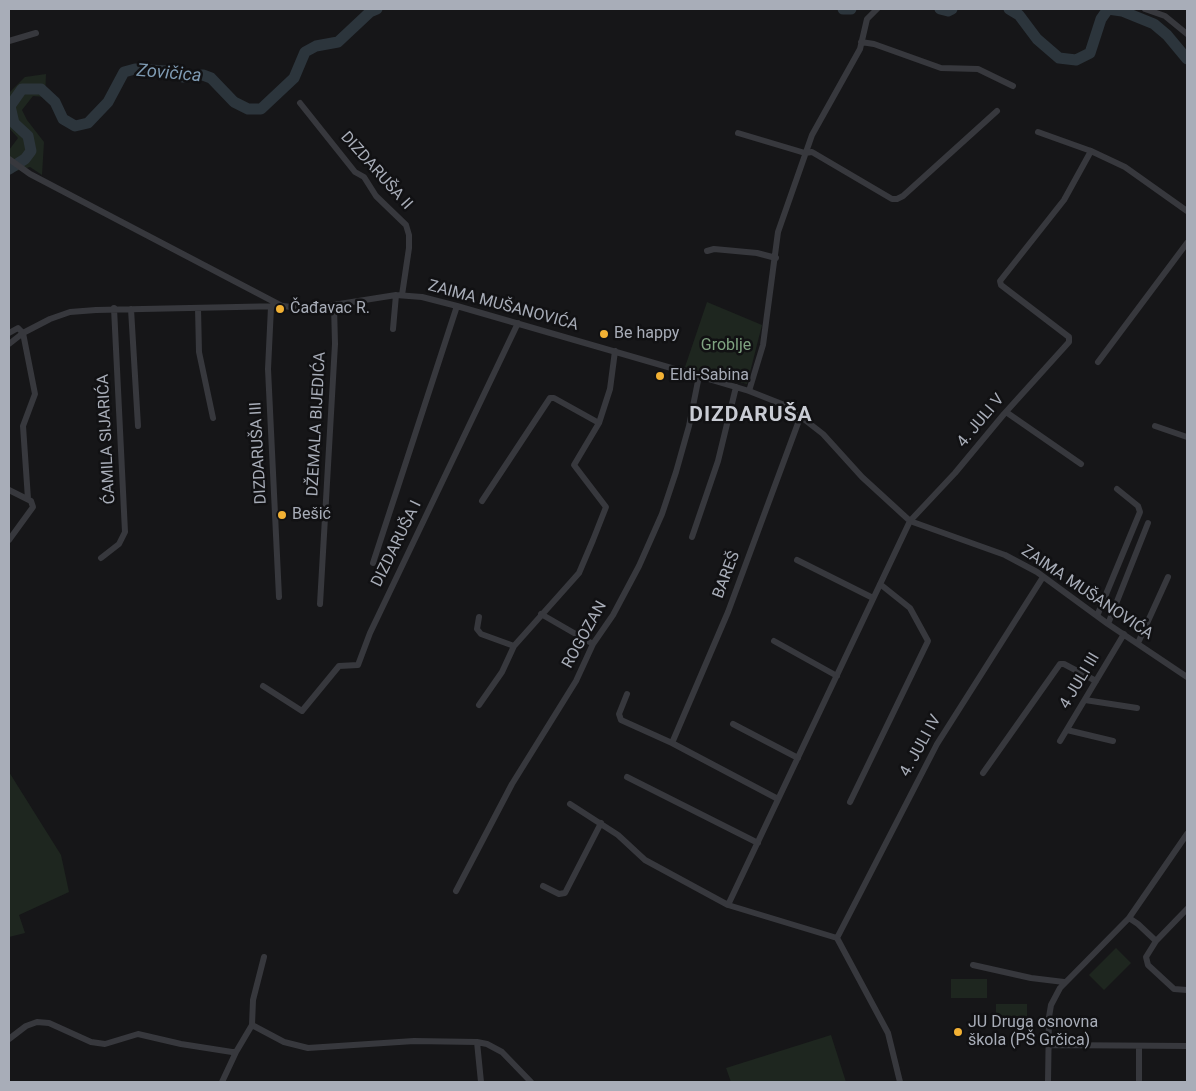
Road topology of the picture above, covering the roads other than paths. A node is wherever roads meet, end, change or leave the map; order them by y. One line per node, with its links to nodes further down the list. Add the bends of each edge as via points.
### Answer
1 (877, 9): 6 (street, via 867,19)
2 (1145, 9): 4 (street, via 1165,16)
3 (36, 34): 5 (street)
4 (1187, 34)
5 (9, 41)
6 (861, 42): 7 (street, via 941,68 978,68); 13 (street)
7 (1013, 86)
8 (300, 104): 19 (street, DIZDARUŠA II, via 355,172 364,177 376,196 406,225 409,248)
9 (997, 111): 13 (street, via 897,199 812,152)
10 (1038, 132): 12 (street)
11 (738, 133): 13 (street)
12 (1091, 151): 15 (street, via 1125,167); 37 (street, 4. JULI V, via 1064,200 1000,278 1001,285 1069,337 1070,342)
13 (805, 153): 18 (street, via 778,232)
14 (9, 160): 21 (street)
15 (1187, 211)
16 (1187, 243): 33 (street)
17 (707, 250): 18 (street, via 757,253)
18 (776, 258): 36 (street, via 762,345)
19 (399, 295): 20 (street, ZAIMA MUŠANOVIĆA); 22 (street, ZAIMA MUŠANOVIĆA); 28 (street, DIZDARUŠA II)
20 (334, 305): 21 (street, ZAIMA MUŠANOVIĆA, via 308,309); 61 (street, DŽEMALA BIJEDIĆA, via 335,344)
21 (283, 306): 23 (street)
22 (457, 306): 27 (street, ZAIMA MUŠANOVIĆA); 55 (street)
23 (271, 307): 25 (street); 59 (street, DIZDARUŠA III, via 268,370)
24 (114, 308): 26 (street); 30 (street, via 70,312); 53 (street, ĆAMILA SIJARIĆA, via 125,532 119,544)
25 (198, 308): 26 (street); 39 (street, via 199,352)
26 (131, 309): 41 (street, ĆAMILA SIJARIĆA)
27 (518, 323): 32 (street, ZAIMA MUŠANOVIĆA); 74 (street, DIZDARUŠA I, via 370,633 358,665 339,666 302,711)
28 (393, 329)
29 (9, 333): 30 (street, via 18,328)
30 (23, 333): 31 (street); 47 (street, via 35,394 23,426)
31 (9, 344)
32 (614, 351): 34 (street, ZAIMA MUŠANOVIĆA); 40 (street, via 610,388)
33 (1098, 362)
34 (700, 376): 35 (street, ZAIMA MUŠANOVIĆA); 69 (street, ROGOZAN, via 687,436 662,514 613,615)
35 (736, 387): 36 (street, ZAIMA MUŠANOVIĆA); 51 (street, via 718,461)
36 (748, 391): 38 (street, ZAIMA MUŠANOVIĆA, via 787,406)
37 (1006, 412): 44 (street); 49 (street, 4. JULI V)
38 (800, 415): 49 (street, ZAIMA MUŠANOVIĆA); 83 (street, BAREŠ, via 728,612)
39 (214, 418)
40 (599, 423): 48 (street, via 550,398); 62 (street, via 574,465 606,507 579,573)
41 (138, 426)
42 (1155, 426): 43 (street)
43 (1187, 437)
44 (1081, 464)
45 (1117, 489): 63 (street, via 1138,506 1140,512)
46 (9, 490): 47 (street)
47 (28, 500): 52 (street, via 33,507)
48 (482, 501)
49 (910, 521): 56 (street, ZAIMA MUŠANOVIĆA, via 1009,557); 58 (street)
50 (1148, 523): 65 (street)
51 (692, 537)
52 (9, 540)
53 (101, 558)
54 (797, 560): 60 (street)
55 (373, 563)
56 (1043, 576): 63 (street, ZAIMA MUŠANOVIĆA); 98 (street, 4. JULI IV, via 937,744)
57 (1168, 577): 68 (street)
58 (880, 584): 60 (street); 88 (street, via 910,608 928,641)
59 (279, 597)
60 (873, 598): 71 (street)
61 (320, 604)
62 (540, 614): 69 (street); 70 (street)
63 (1097, 616): 65 (street, ZAIMA MUŠANOVIĆA)
64 (479, 617): 70 (street, via 477,629 481,634)
65 (1108, 624): 66 (street, ZAIMA MUŠANOVIĆA)
66 (1124, 634): 68 (street, ZAIMA MUŠANOVIĆA); 73 (street, 4 JULI III)
67 (774, 641): 71 (street)
68 (1138, 643): 72 (street, ZAIMA MUŠANOVIĆA)
69 (593, 644): 94 (street, ROGOZAN, via 576,681 512,784)
70 (514, 646): 77 (street, via 502,672)
71 (836, 676): 84 (street)
72 (1187, 677)
73 (1096, 681): 76 (street, 4 JULI III); 85 (street, via 1060,664)
74 (263, 686)
75 (627, 694): 83 (street, via 619,714 621,720)
76 (1085, 700): 78 (street); 80 (street, 4 JULI III)
77 (480, 705)
78 (1137, 708)
79 (732, 724): 84 (street)
80 (1067, 730): 81 (street, 4 JULI III); 82 (street)
81 (1060, 741)
82 (1113, 741)
83 (672, 743): 87 (street)
84 (798, 758): 87 (street)
85 (983, 773)
86 (627, 777): 92 (street)
87 (778, 798): 92 (street)
88 (850, 802)
89 (570, 804): 90 (street)
90 (601, 823): 93 (street, via 565,893 559,894); 95 (street, via 645,860)
91 (1187, 834): 97 (street)
92 (758, 843): 95 (street)
93 (543, 886)
94 (456, 891)
95 (728, 905): 98 (street)
96 (1187, 909): 99 (street)
97 (1129, 918): 99 (street); 102 (street)
98 (836, 938): 114 (street, via 888,1033)
99 (1156, 941): 103 (street, via 1147,954 1148,965 1174,989)
100 (264, 957): 104 (street, via 253,1000)
101 (973, 966): 102 (street)
102 (1064, 982): 107 (street, via 1051,1005)
103 (1187, 990)
104 (252, 1025): 106 (street, via 284,1042 320,1049 414,1041); 110 (street)
105 (9, 1039): 110 (street, via 37,1022 48,1023 91,1042 105,1044 138,1034)
106 (477, 1042): 112 (street); 113 (street, via 502,1052)
107 (1048, 1045): 108 (street); 115 (street)
108 (1139, 1046): 109 (street); 116 (street)
109 (1187, 1046)
110 (236, 1052): 111 (street)
111 (222, 1082)
112 (481, 1082)
113 (531, 1082)
114 (900, 1082)
115 (1048, 1082)
116 (1139, 1082)

